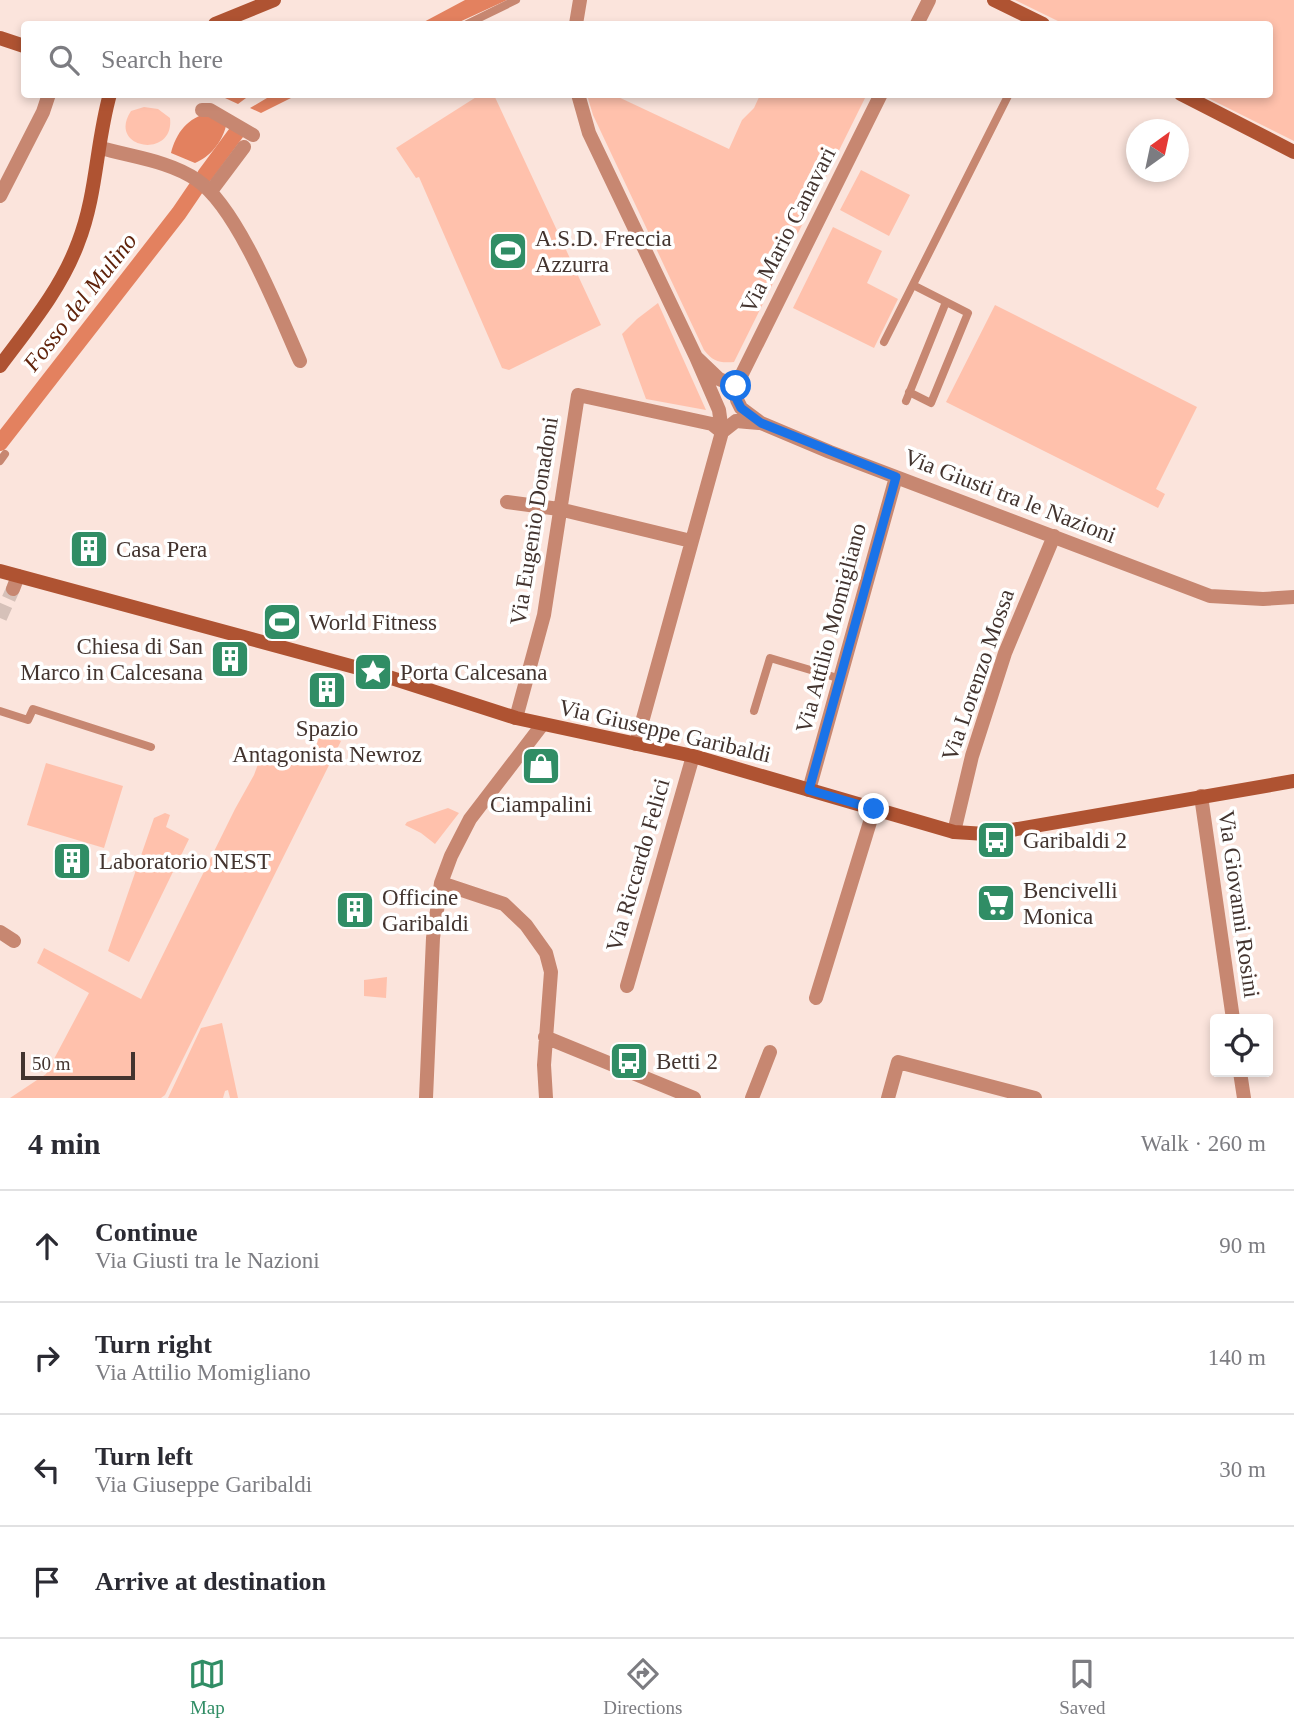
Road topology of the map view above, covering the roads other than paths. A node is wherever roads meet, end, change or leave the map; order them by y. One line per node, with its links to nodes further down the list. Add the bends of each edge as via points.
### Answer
1 (274, 0): 6 (street)
2 (516, 0): 7 (lane)
3 (580, 0): 8 (street)
4 (929, 0): 9 (street)
5 (994, 0): 10 (street)
6 (222, 21)
7 (473, 21)
8 (576, 21)
9 (918, 21)
10 (1037, 21)
11 (0, 38): 12 (street)
12 (21, 45)
13 (48, 98): 23 (street)
14 (109, 98): 20 (street)
15 (579, 98): 27 (street, via 589,133)
16 (879, 98): 30 (street, Via Mario Canavari)
17 (1007, 98): 24 (lane)
18 (1189, 98): 21 (street)
19 (202, 110): 22 (street, via 210,110 248,141)
20 (101, 148): 22 (street, via 187,174); 29 (street, via 89,209 73,256 51,298)
21 (1294, 152)
22 (209, 189): 28 (street, via 256,264)
23 (0, 196)
24 (913, 285): 25 (lane); 26 (lane)
25 (946, 302): 25 (lane, via 968,313 931,403 908,396)
26 (884, 342)
27 (696, 357): 30 (street, via 712,374); 32 (street, via 719,411)
28 (300, 361)
29 (0, 366)
30 (736, 386): 31 (street, Via Giusti tra le Nazioni, via 741,408)
31 (761, 423): 32 (street, via 736,421); 33 (street, Via Giusti tra le Nazioni)
32 (722, 432): 35 (street, Via Eugenio Donadoni, via 712,424 579,395); 37 (street)
33 (896, 477): 36 (street, Via Giusti tra le Nazioni); 40 (street, Via Attilio Momigliano)
34 (507, 502): 35 (street)
35 (559, 509): 37 (street); 43 (street, Via Eugenio Donadoni, via 544,615)
36 (1054, 536): 39 (street, Via Giusti tra le Nazioni, via 1210,596); 52 (street, Via Lorenzo Mossa, via 1005,653 972,756)
37 (691, 541): 45 (street)
38 (0, 571): 43 (street, Via Giuseppe Garibaldi, via 16,583 373,672)
39 (1294, 597)
40 (841, 679): 42 (lane, via 770,658); 49 (street, Via Attilio Momigliano)
41 (0, 711): 46 (lane, via 28,720 33,709)
42 (754, 711)
43 (516, 718): 44 (street, Via Giuseppe Garibaldi)
44 (542, 725): 45 (street, Via Giuseppe Garibaldi); 53 (street, via 470,820)
45 (636, 744): 47 (street, Via Giuseppe Garibaldi)
46 (151, 747)
47 (693, 756): 49 (street, Via Giuseppe Garibaldi); 56 (street, Via Riccardo Felici)
48 (1294, 781): 50 (street, Via Giuseppe Garibaldi)
49 (809, 790): 51 (street, Via Giuseppe Garibaldi)
50 (1201, 796): 52 (street, Via Giuseppe Garibaldi, via 986,834); 58 (street, Via Giovanni Rosini)
51 (874, 809): 52 (street, Via Giuseppe Garibaldi); 57 (street)
52 (954, 832)
53 (441, 883): 59 (street, via 504,904 541,946 551,972); 62 (street, via 433,938)
54 (0, 932): 55 (street)
55 (14, 941)
56 (626, 986)
57 (816, 999)
58 (1232, 1014)
59 (545, 1037): 63 (street); 64 (street)
60 (769, 1052): 65 (street)
61 (1241, 1077): 68 (street)
62 (426, 1098)
63 (546, 1098)
64 (694, 1098)
65 (752, 1098)
66 (888, 1098): 67 (street, via 898,1062)
67 (1035, 1098)
68 (1244, 1098)

